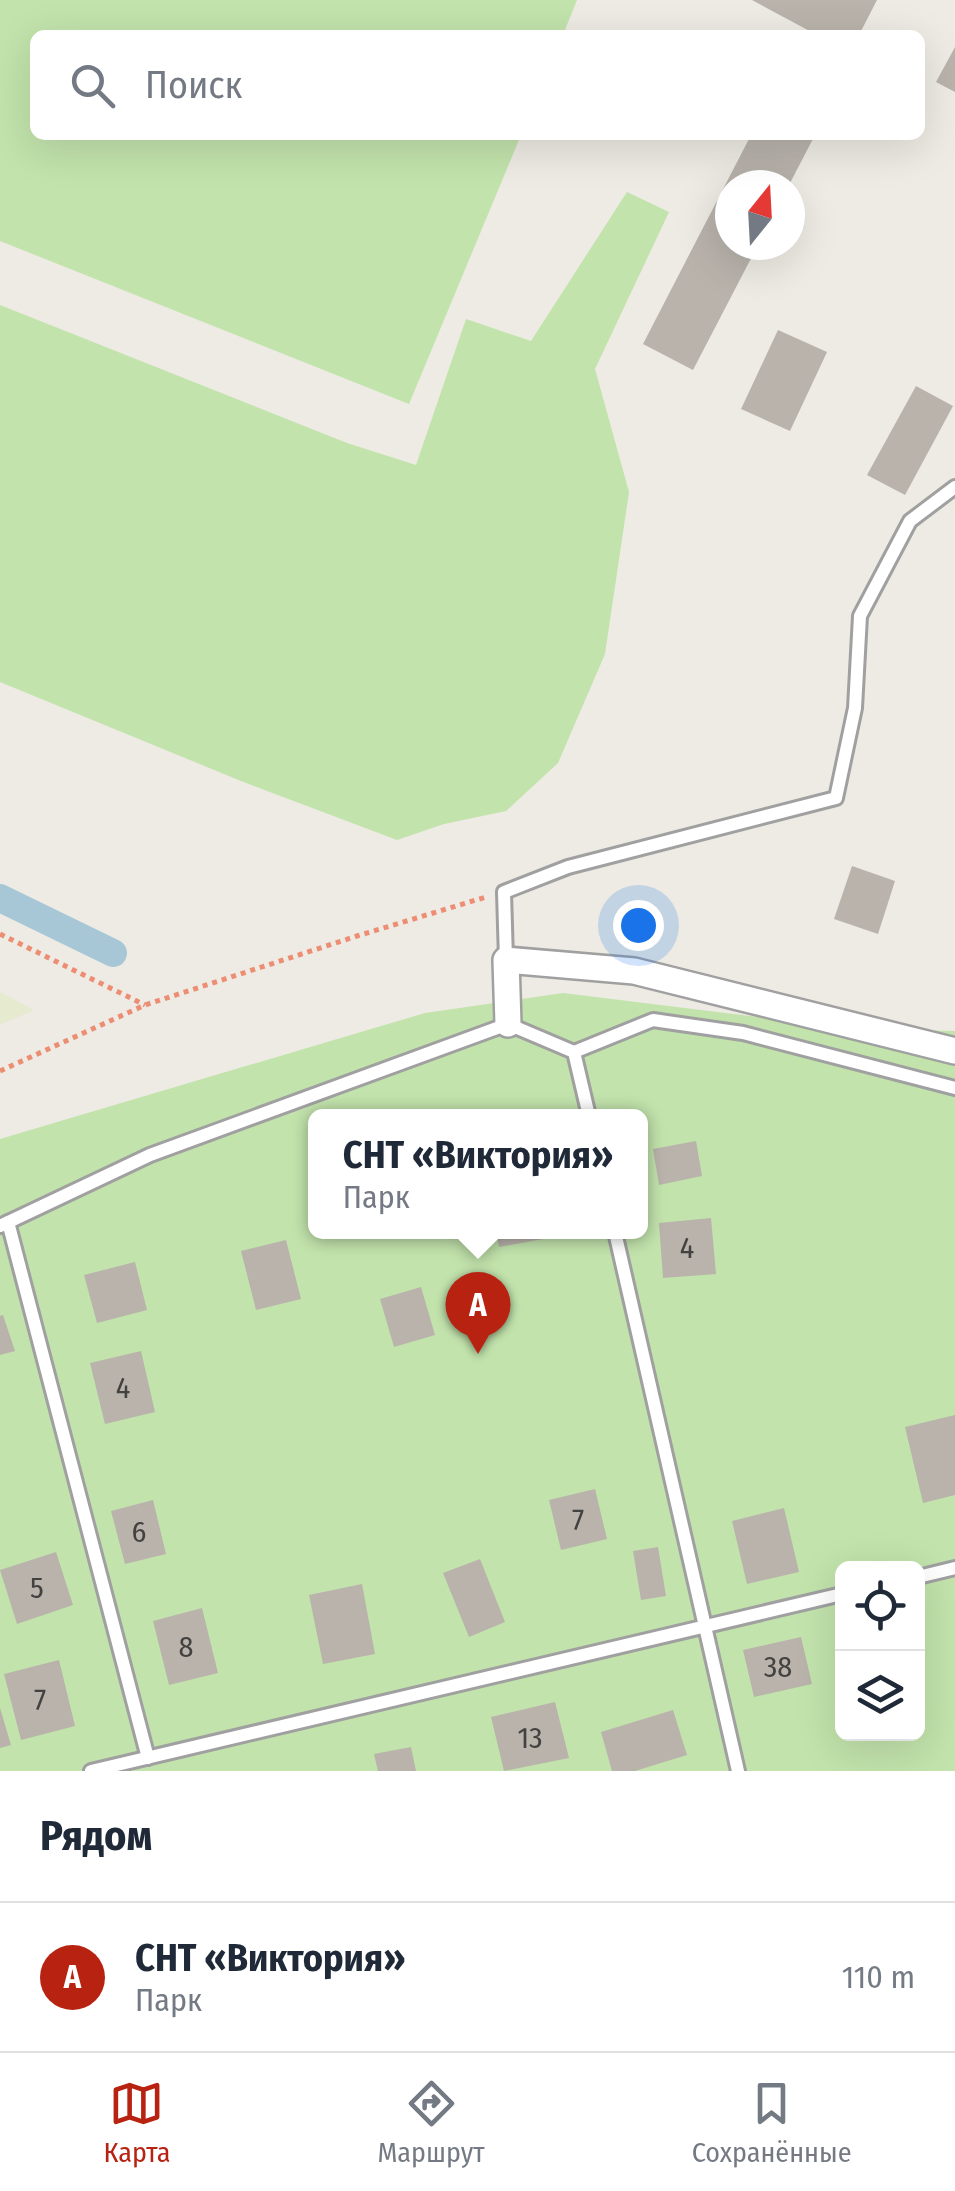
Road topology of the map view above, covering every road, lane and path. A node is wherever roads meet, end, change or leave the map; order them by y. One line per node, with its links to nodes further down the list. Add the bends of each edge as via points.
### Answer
1 (955, 487): 2 (lane, via 910,521 860,616 855,708 836,798 568,867)
2 (504, 892): 4 (lane); 5 (path)
3 (0, 934): 5 (path)
4 (506, 960): 6 (street); 7 (street, via 634,971)
5 (145, 1006): 9 (path)
6 (508, 1024): 8 (lane); 12 (lane, via 150,1155)
7 (955, 1051)
8 (574, 1052): 10 (lane, via 653,1020 743,1033); 11 (lane)
9 (0, 1072)
10 (955, 1088)
11 (587, 1109)
12 (4, 1224): 18 (lane)
13 (617, 1239): 17 (lane)
14 (955, 1568): 15 (lane)
15 (925, 1575)
16 (835, 1596): 17 (lane)
17 (704, 1626): 18 (lane); 20 (lane)
18 (148, 1758): 19 (lane)
19 (91, 1771)
20 (738, 1771)

